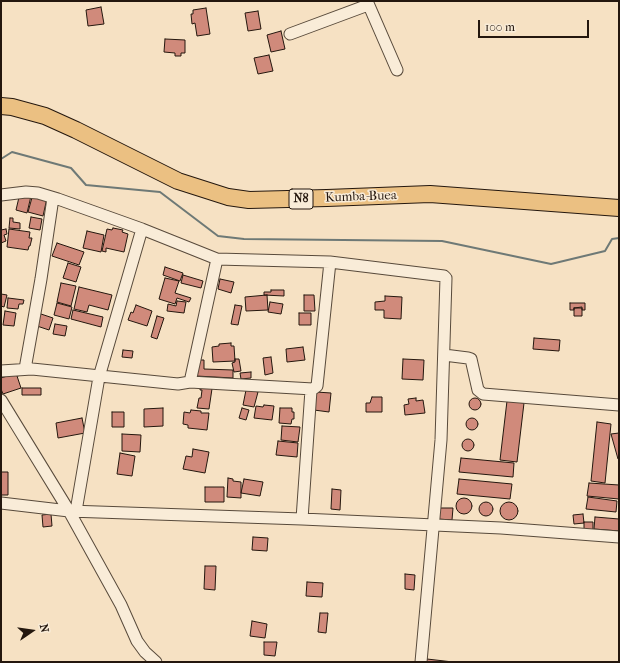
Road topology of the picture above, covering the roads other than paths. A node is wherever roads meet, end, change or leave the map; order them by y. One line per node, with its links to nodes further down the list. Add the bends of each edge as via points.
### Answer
1 (367, 3): 2 (street); 3 (street)
2 (290, 34)
3 (397, 70)
4 (1, 106): 7 (highway, Kumba-Buea / N8, via 45,116 178,182 228,197 249,200 430,194)
5 (1, 195): 6 (street, via 26,192)
6 (53, 198): 8 (street); 12 (street)
7 (619, 208)
8 (142, 229): 9 (street); 14 (street)
9 (217, 259): 10 (street); 15 (street)
10 (330, 262): 11 (street, via 444,276 447,279); 16 (street, via 317,386)
11 (444, 355): 18 (street, via 471,359 478,390 482,394); 22 (street)
12 (25, 369): 13 (street); 14 (street)
13 (1, 371)
14 (99, 377): 15 (street, via 178,384); 20 (street)
15 (190, 382): 16 (street)
16 (311, 390): 21 (street)
17 (1, 400): 20 (street)
18 (619, 404)
19 (1, 503): 20 (street)
20 (73, 511): 21 (street); 24 (street, via 137,641)
21 (302, 519): 22 (street)
22 (434, 525): 23 (street); 25 (street)
23 (619, 537)
24 (156, 662)
25 (421, 662)

